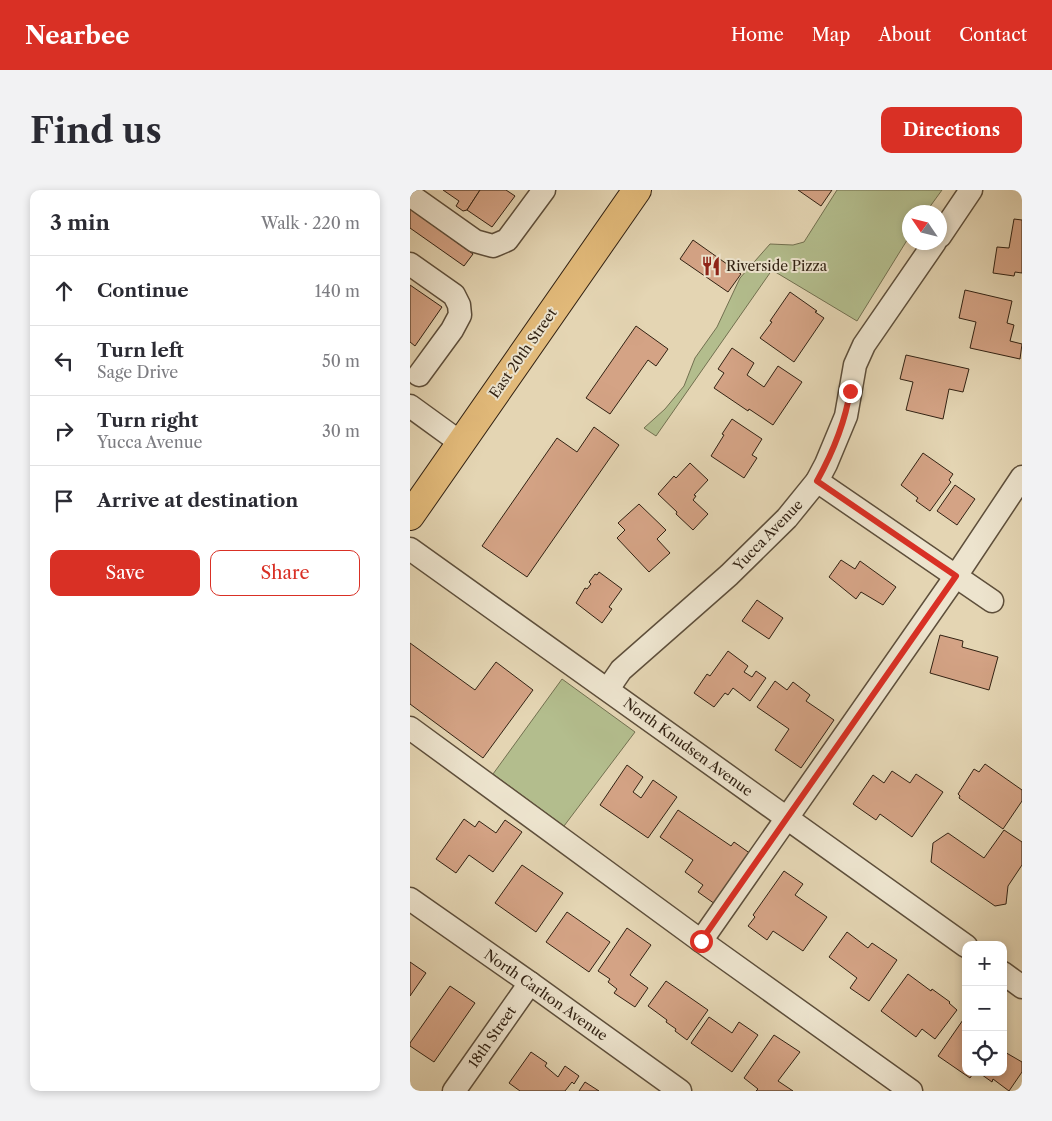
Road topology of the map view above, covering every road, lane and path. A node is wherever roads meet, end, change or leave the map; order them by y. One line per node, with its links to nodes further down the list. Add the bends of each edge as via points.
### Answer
1 (971, 190): 5 (street)
2 (538, 192): 4 (street, via 507,240 493,246 476,241)
3 (627, 194): 10 (main road, East 20th Street)
4 (410, 196)
5 (947, 226)
6 (929, 250): 12 (street, Yucca Avenue, via 864,345 855,365 846,416)
7 (410, 264): 8 (street, via 454,295 460,315 452,330)
8 (413, 376)
9 (410, 406): 10 (street)
10 (461, 443): 13 (main road, East 20th Street)
11 (1022, 477): 15 (street)
12 (817, 481): 15 (street); 17 (street, Yucca Avenue, via 787,518 729,575 622,670)
13 (410, 516)
14 (410, 549): 17 (street, North Knudsen Avenue)
15 (956, 576): 16 (street); 19 (street)
16 (992, 601)
17 (608, 689): 19 (street, North Knudsen Avenue)
18 (410, 728): 21 (street)
19 (788, 818): 21 (street); 22 (street, North Knudsen Avenue)
20 (410, 899): 23 (street, North Carlton Avenue)
21 (701, 941): 26 (street)
22 (962, 943)
23 (530, 983): 24 (street, 18th Street); 25 (street, North Carlton Avenue)
24 (454, 1091)
25 (680, 1091)
26 (911, 1091)

